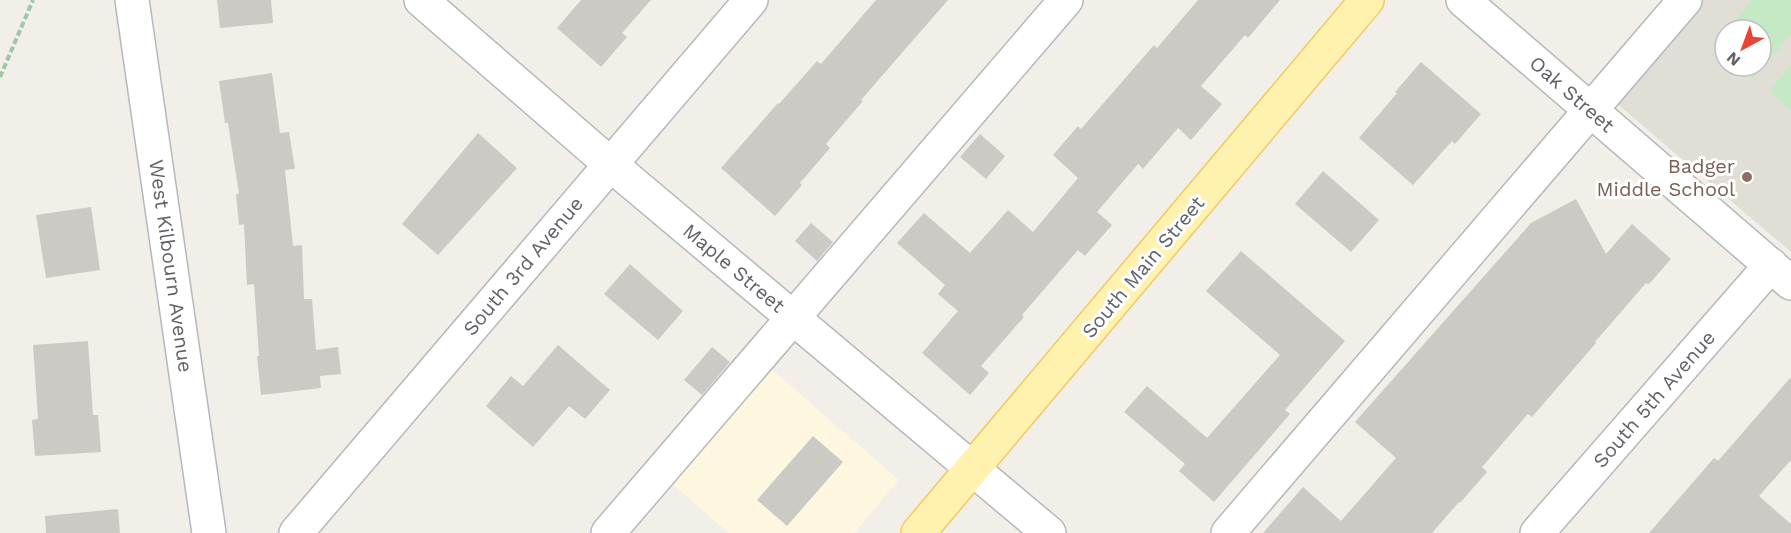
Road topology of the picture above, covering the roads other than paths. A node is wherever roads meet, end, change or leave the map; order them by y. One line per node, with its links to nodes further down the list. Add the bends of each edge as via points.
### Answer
1 (133, 0): 13 (street, West Kilbourn Avenue)
2 (751, 0): 9 (street, South 3rd Avenue)
3 (1066, 0): 11 (street)
4 (1367, 0): 12 (main road, South Main Street)
5 (1463, 0): 8 (street, Oak Street)
6 (1685, 0): 8 (street)
7 (436, 5): 9 (street, Maple Street)
8 (1591, 110): 10 (street, Oak Street); 18 (street)
9 (610, 164): 11 (street, Maple Street); 14 (street, South 3rd Avenue)
10 (1781, 274): 19 (street, South 5th Avenue)
11 (793, 317): 12 (street, Maple Street); 15 (street)
12 (974, 468): 16 (main road, South Main Street); 17 (street, Maple Street)
13 (209, 533)
14 (296, 533)
15 (608, 533)
16 (918, 533)
17 (1049, 533)
18 (1228, 533)
19 (1537, 533)

